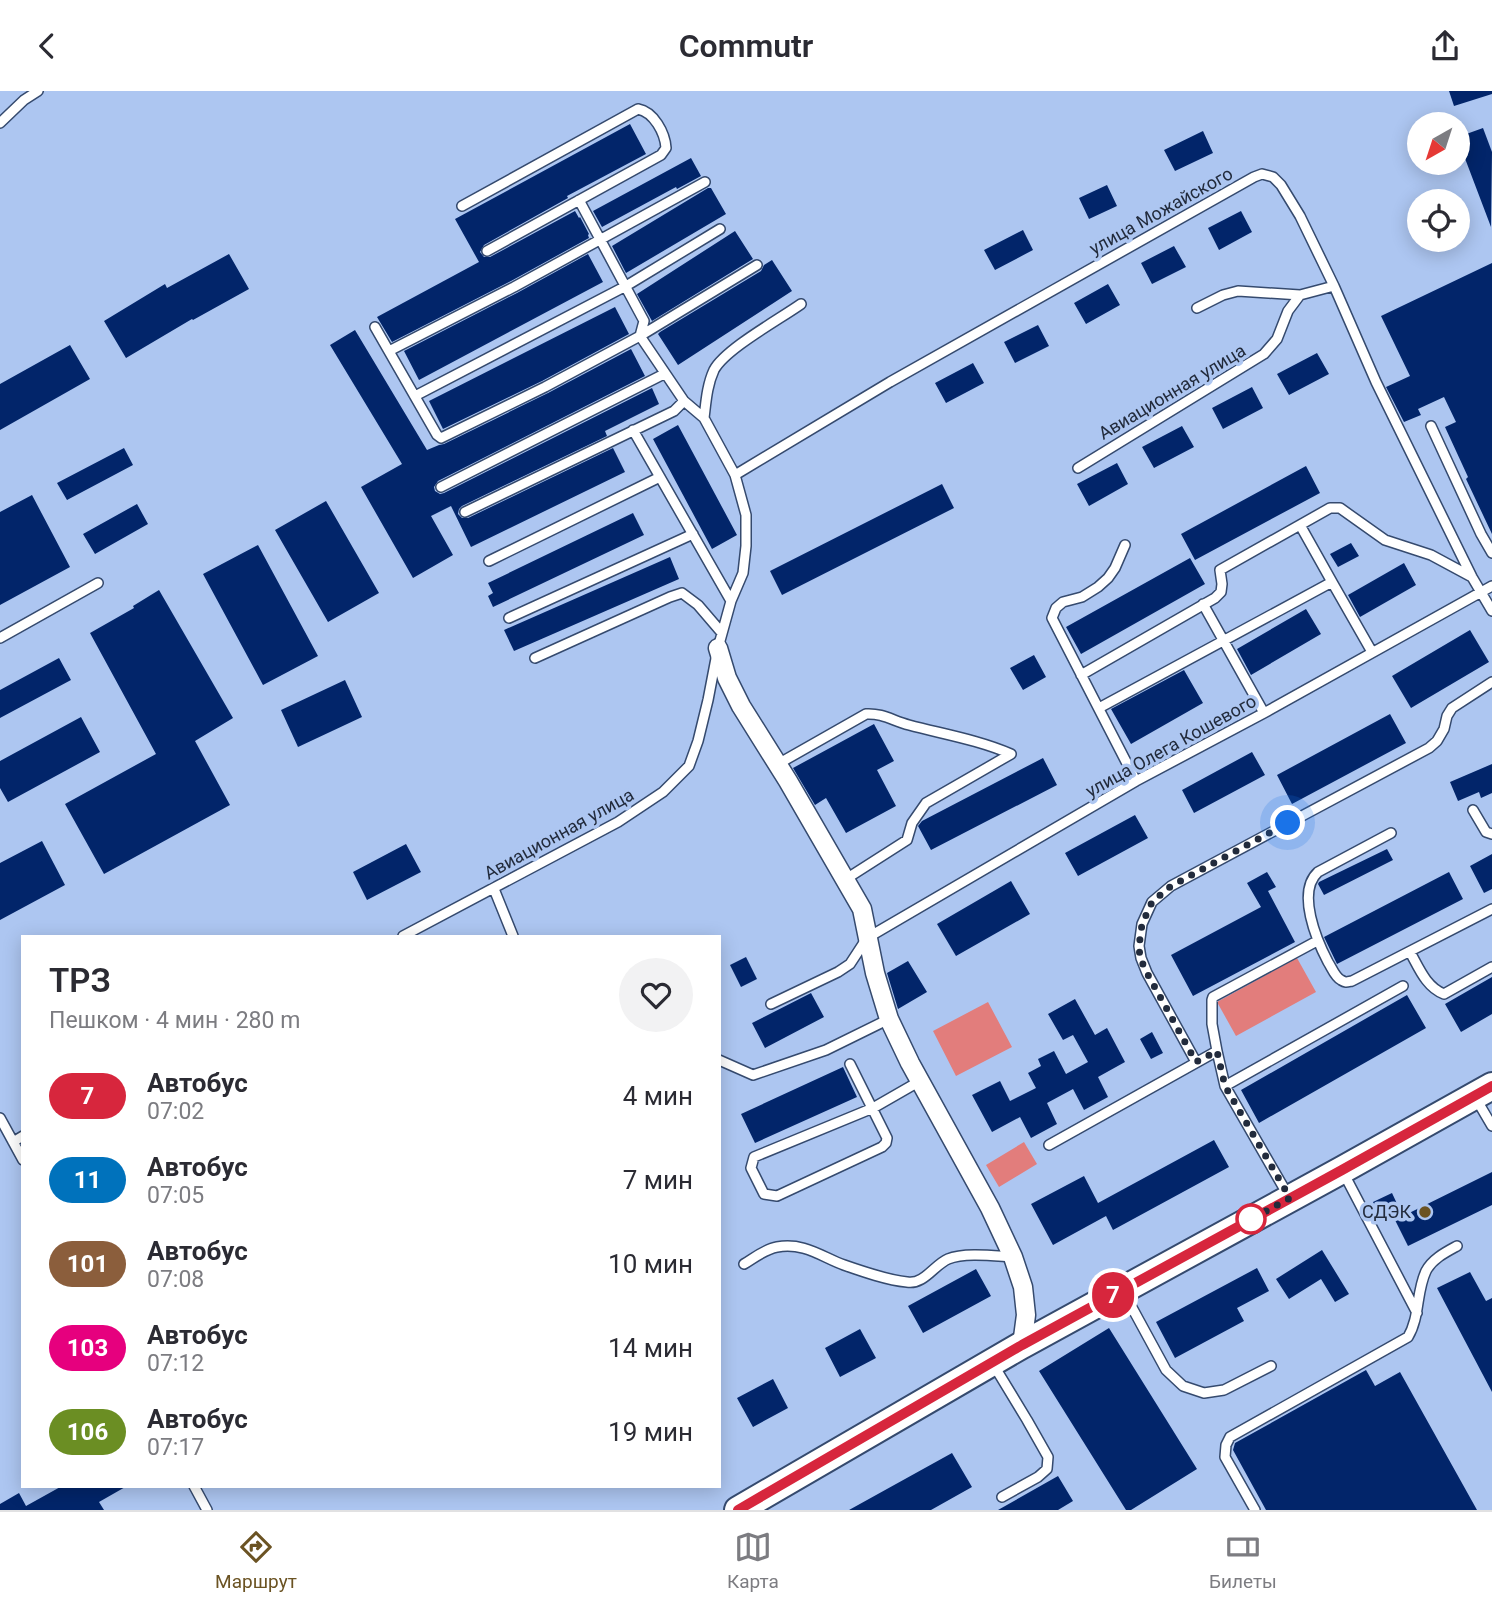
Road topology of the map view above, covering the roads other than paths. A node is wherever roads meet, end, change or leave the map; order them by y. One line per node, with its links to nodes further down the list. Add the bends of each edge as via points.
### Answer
1 (38, 91): 2 (lane)
2 (0, 123)
3 (705, 182): 7 (lane)
4 (579, 200): 5 (lane, via 661,155 666,138 645,111 638,109); 7 (lane); 8 (lane)
5 (462, 206)
6 (720, 229): 10 (lane)
7 (600, 239): 10 (lane); 17 (lane)
8 (487, 250)
9 (757, 265): 16 (lane)
10 (626, 286): 16 (lane, via 644,321); 19 (lane)
11 (1334, 286): 12 (lane); 25 (lane, улица Можайского, via 1281,185 1262,174 890,382); 34 (lane, улица Можайского)
12 (1300, 295): 14 (lane, via 1238,291); 24 (lane, Авиационная улица, via 1264,354)
13 (802, 304): 21 (lane, via 725,355 710,382)
14 (1197, 308)
15 (375, 327): 17 (lane)
16 (640, 335): 18 (lane); 19 (lane, via 441,437)
17 (389, 351): 19 (lane)
18 (664, 374): 20 (lane); 27 (lane)
19 (415, 396)
20 (684, 401): 21 (lane); 23 (lane, via 674,411)
21 (704, 418): 25 (lane, Авиационная улица)
22 (1431, 426): 32 (lane)
23 (634, 430): 26 (lane); 28 (lane)
24 (1078, 468)
25 (735, 475): 39 (lane, Авиационная улица, via 746,515 746,546 743,573)
26 (660, 477): 30 (lane); 33 (lane)
27 (441, 487)
28 (465, 512)
29 (1300, 525): 34 (lane, via 1330,508 1339,508 1385,540 1431,555); 35 (lane); 40 (lane, via 1220,570 1221,592)
30 (693, 534): 39 (lane); 42 (lane)
31 (1125, 545): 48 (lane, via 1108,578 1082,597 1063,602 1052,618)
32 (1492, 553)
33 (489, 561)
34 (1472, 577): 38 (lane, улица Можайского)
35 (1332, 582): 45 (lane); 46 (lane)
36 (98, 583): 43 (lane)
37 (1492, 586): 38 (lane, улица Олега Кошевого)
38 (1481, 593): 41 (lane, улица Можайского); 46 (lane, улица Олега Кошевого)
39 (731, 601): 44 (lane, Авиационная улица)
40 (1203, 604): 45 (lane); 48 (lane)
41 (1492, 611)
42 (509, 618)
43 (0, 638)
44 (720, 640): 47 (lane, via 698,605 682,593); 52 (street, via 727,678); 58 (lane, Авиационная улица, via 689,767 663,792 618,822)
45 (1223, 640): 50 (lane); 51 (lane)
46 (1372, 652): 51 (lane, улица Олега Кошевого)
47 (535, 658)
48 (1081, 675): 50 (lane)
49 (1492, 682): 71 (lane, via 1452,708 1444,729 1429,748 1171,886 1152,902 1142,924 1140,958)
50 (1099, 708): 53 (lane)
51 (1264, 713): 53 (lane, улица Олега Кошевого)
52 (778, 764): 57 (street); 57 (lane, via 866,714 878,713 1011,754 926,803 907,840)
53 (1136, 781): 62 (lane, улица Олега Кошевого)
54 (1473, 810): 56 (lane)
55 (1391, 833): 63 (lane, via 1314,876 1308,899)
56 (1492, 834)
57 (846, 879): 62 (street, via 862,909)
58 (494, 889): 60 (lane, Авиационная улица); 61 (lane)
59 (1492, 909): 64 (lane)
60 (404, 935)
61 (513, 935)
62 (867, 938): 67 (lane, via 850,964); 68 (street)
63 (1317, 940): 64 (lane, via 1335,974 1346,982); 69 (lane, via 1213,997)
64 (1410, 951): 65 (lane, via 1427,982 1444,994)
65 (1492, 967)
66 (1404, 986): 74 (lane)
67 (771, 1004)
68 (890, 1019): 70 (lane, via 826,1050 753,1075); 73 (street)
69 (1217, 1051): 71 (lane); 74 (lane)
70 (721, 1061)
71 (1196, 1062): 81 (lane)
72 (850, 1065): 76 (lane)
73 (920, 1081): 76 (lane); 86 (street)
74 (1225, 1086): 84 (lane)
75 (1483, 1091): 78 (lane); 83 (main road)
76 (873, 1108): 76 (lane, via 754,1157 751,1168 765,1194 777,1196 882,1147 887,1138)
77 (0, 1118): 80 (lane)
78 (1492, 1126)
79 (21, 1137): 80 (lane)
80 (13, 1142): 82 (lane)
81 (1049, 1145)
82 (21, 1156)
83 (1342, 1170): 84 (main road); 89 (lane)
84 (1290, 1198): 88 (main road)
85 (1457, 1246): 89 (lane, via 1427,1269)
86 (1013, 1257): 87 (lane, via 961,1255 908,1283 801,1248 768,1249); 90 (street, via 1026,1315)
87 (744, 1264)
88 (1122, 1290): 90 (main road); 92 (lane, via 1166,1370 1183,1386 1204,1393 1224,1390)
89 (1417, 1313): 97 (lane, via 1412,1330 1402,1341 1230,1437 1225,1457)
90 (1022, 1345): 91 (main road)
91 (992, 1363): 94 (lane, via 1048,1457 1047,1469 1038,1477); 96 (main road)
92 (1271, 1366)
93 (195, 1488): 95 (lane)
94 (1002, 1497)
95 (207, 1510)
96 (738, 1510)
97 (1255, 1510)

